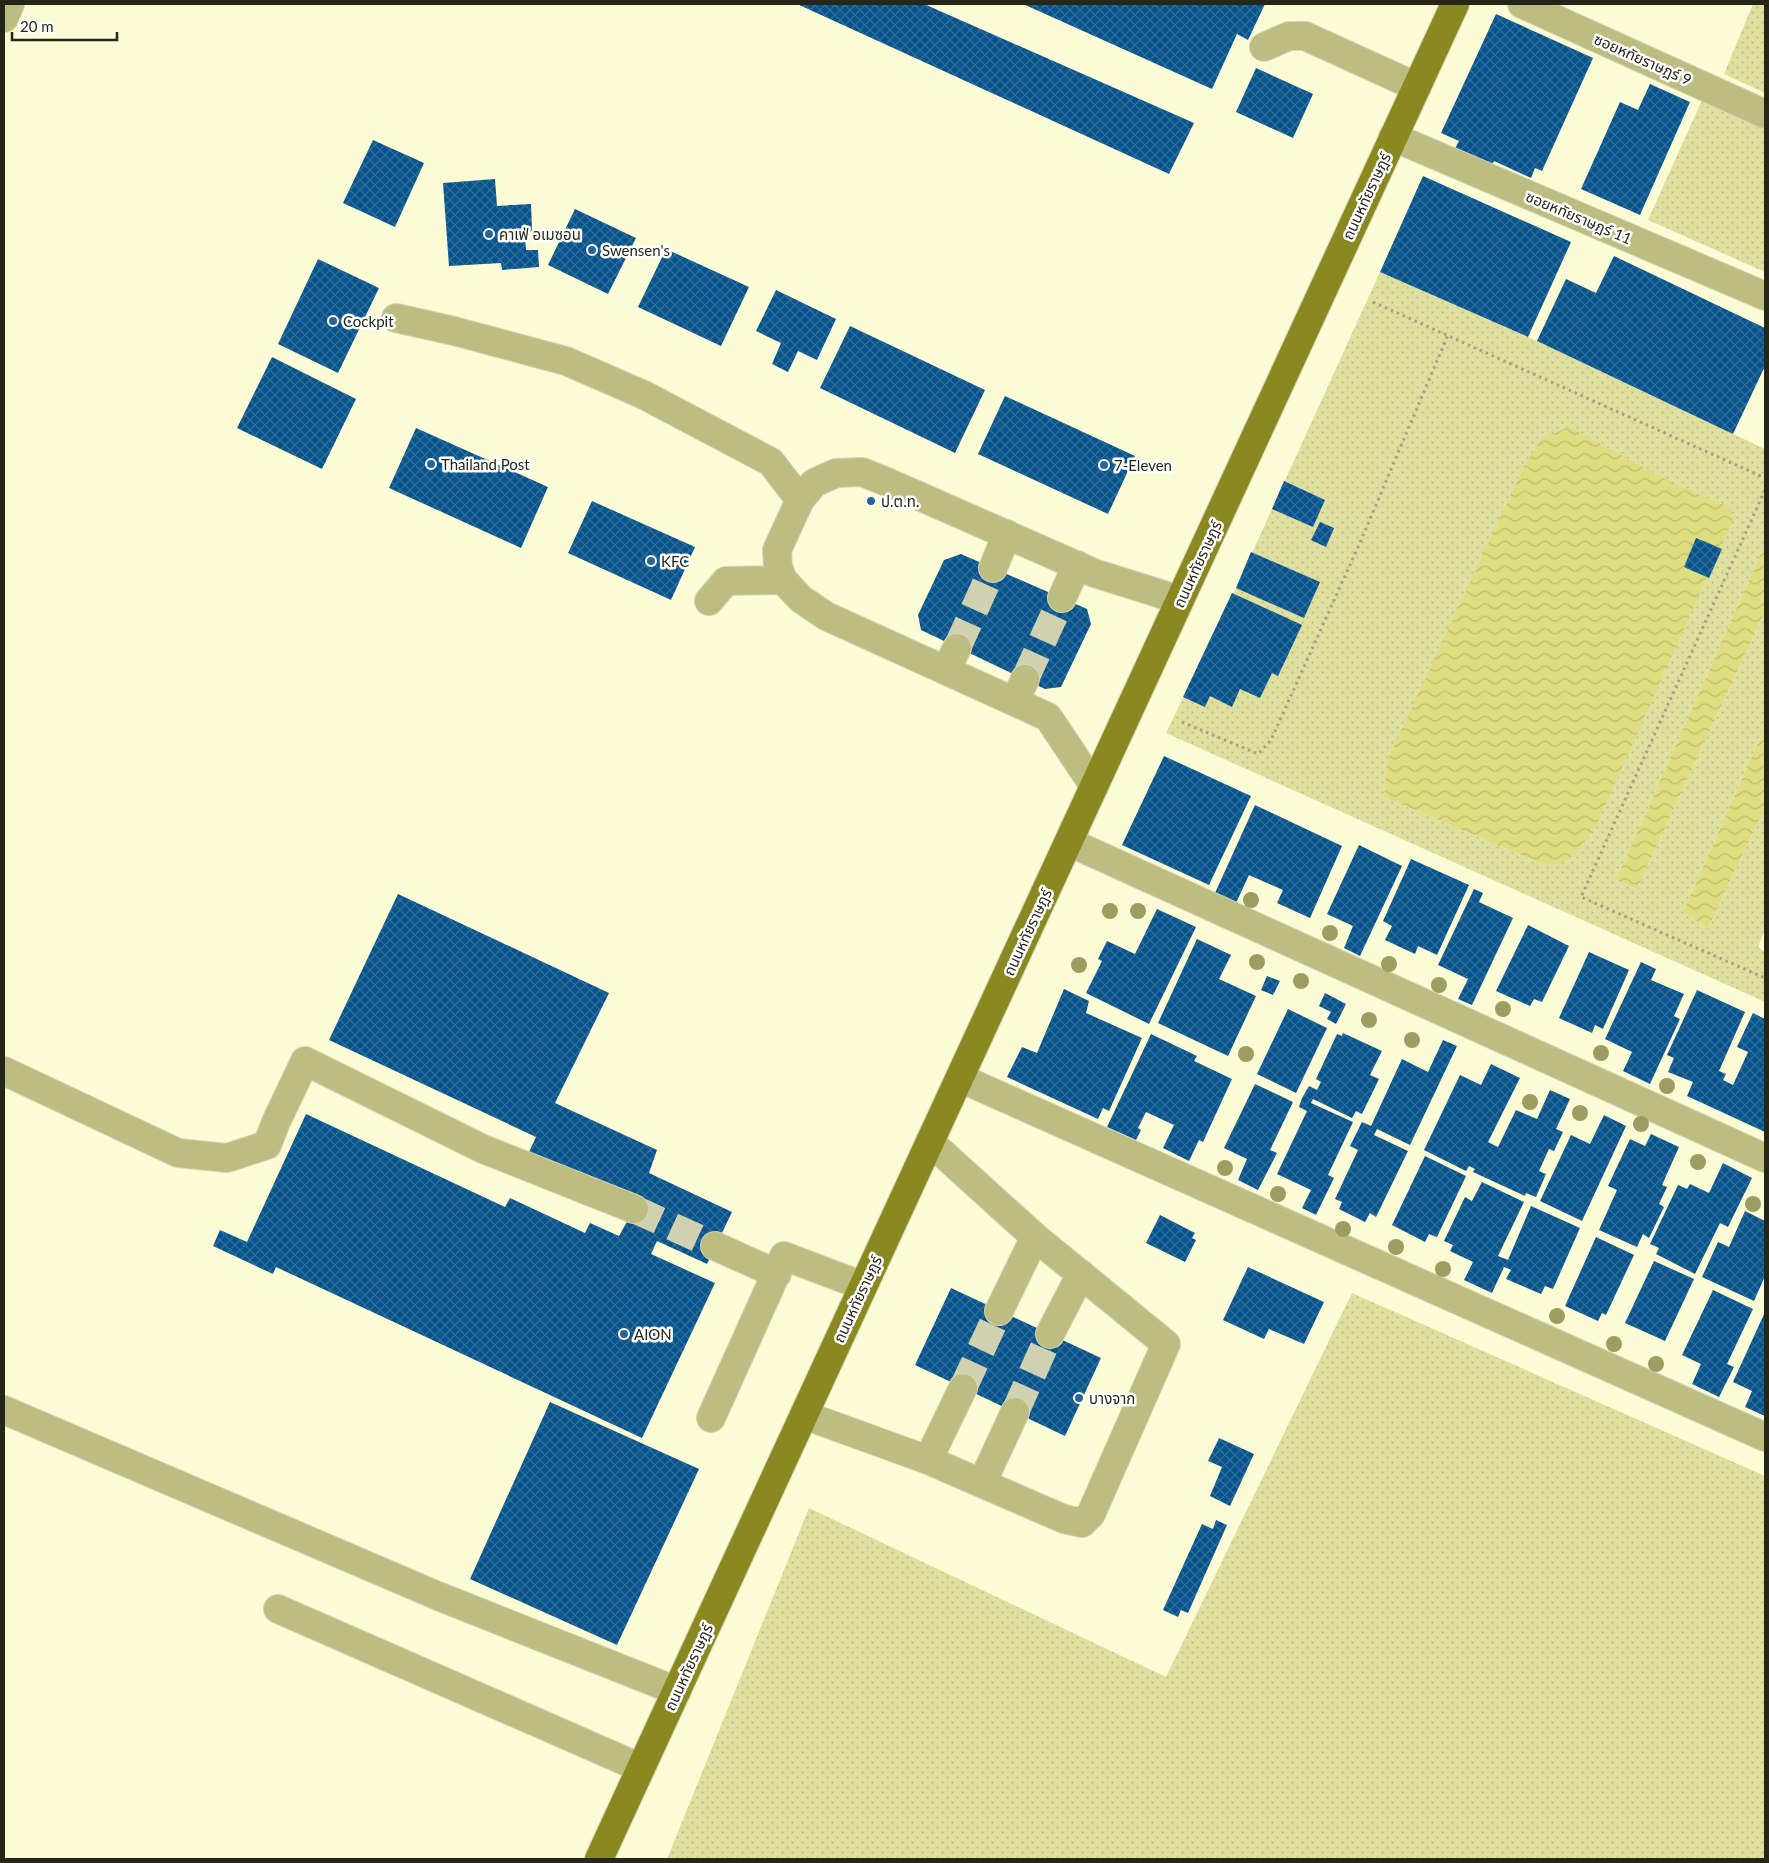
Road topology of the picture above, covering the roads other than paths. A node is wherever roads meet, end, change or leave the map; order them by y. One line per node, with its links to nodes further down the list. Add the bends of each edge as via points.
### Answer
1 (10, 4): 4 (street)
2 (1455, 4): 6 (main road, ถนนหทัยราษฎร์)
3 (1522, 4): 7 (street, ซอยหทัยราษฎร์ 9)
4 (4, 18)
5 (1264, 47): 6 (street, via 1288,36 1305,36)
6 (1416, 88): 8 (main road, ถนนหทัยราษฎร์)
7 (1765, 114)
8 (1393, 137): 9 (street, ซอยหทัยราษฎร์ 11); 17 (main road, ถนนหทัยราษฎร์)
9 (1765, 296)
10 (396, 318): 11 (street, via 566,361 644,395 771,462)
11 (800, 500): 12 (street, via 814,483 836,473 862,472); 15 (street, via 777,550)
12 (1007, 534): 13 (street); 14 (street)
13 (1077, 566): 16 (street); 17 (street)
14 (992, 568)
15 (783, 580): 18 (street, via 726,582); 19 (street, via 801,599 826,616 952,659 1020,690 1048,717)
16 (1062, 598)
17 (1180, 600): 19 (main road, ถนนหทัยราษฎร์)
18 (709, 601)
19 (1094, 786): 20 (main road, ถนนหทัยราษฎร์)
20 (1069, 842): 22 (main road, ถนนหทัยราษฎร์); 24 (street)
21 (4, 1071): 25 (street, via 178,1153 227,1158 267,1145 305,1061 483,1149)
22 (960, 1078): 23 (main road, ถนนหทัยราษฎร์); 38 (street)
23 (930, 1142): 26 (street); 30 (main road, ถนนหทัยราษฎร์)
24 (1765, 1158)
25 (634, 1209)
26 (1035, 1237): 29 (street); 31 (street)
27 (715, 1246): 28 (street)
28 (777, 1274): 30 (street, via 784,1256); 37 (street)
29 (1080, 1274): 32 (street); 40 (street, via 1166,1344 1091,1514 1082,1523 1064,1519)
30 (863, 1286): 36 (main road, ถนนหทัยราษฎร์)
31 (999, 1311)
32 (1050, 1334)
33 (963, 1388): 39 (street)
34 (4, 1410): 42 (street, via 438,1596)
35 (1014, 1412): 40 (street)
36 (804, 1415): 39 (street); 42 (main road, ถนนหทัยราษฎร์)
37 (711, 1418)
38 (1765, 1438)
39 (928, 1460): 40 (street)
40 (982, 1483)
41 (278, 1609): 43 (street)
42 (677, 1691): 43 (main road, ถนนหทัยราษฎร์)
43 (641, 1768): 44 (main road, ถนนหทัยราษฎร์)
44 (599, 1859)

